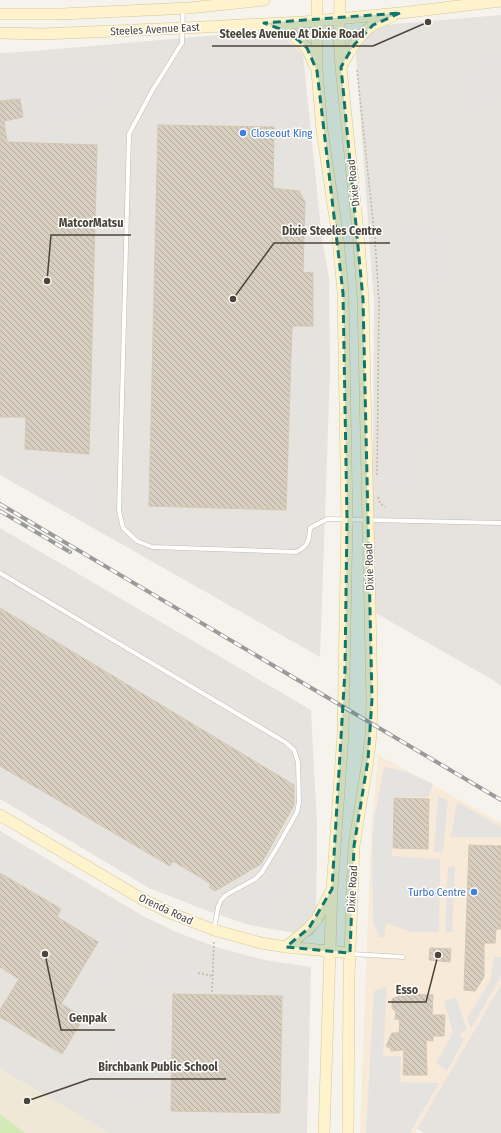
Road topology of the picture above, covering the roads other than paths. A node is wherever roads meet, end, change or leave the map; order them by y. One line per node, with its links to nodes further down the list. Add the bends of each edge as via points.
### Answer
1 (262, 0): 5 (main road, Steeles Avenue East)
2 (317, 0): 9 (main road, Dixie Road)
3 (340, 0): 8 (main road, Dixie Road)
4 (501, 1): 6 (main road, Steeles Avenue East)
5 (183, 8): 7 (main road, Steeles Avenue East, via 62,14); 11 (lane)
6 (400, 13): 8 (main road, Steeles Avenue East); 13 (main road, via 373,25 354,45)
7 (0, 14)
8 (340, 18): 9 (main road, Steeles Avenue East); 13 (main road, Dixie Road)
9 (317, 20): 10 (main road, Steeles Avenue East); 14 (main road, Dixie Road)
10 (264, 23): 11 (main road, Steeles Avenue East); 14 (main road, via 288,32 308,48)
11 (183, 28): 12 (main road, Steeles Avenue East); 15 (lane, via 182,43 129,134 119,511 123,528 137,542 152,547 296,552 303,549 309,541 310,528 327,519)
12 (0, 34)
13 (341, 67): 16 (main road, Dixie Road, via 363,299)
14 (316, 70): 15 (main road, Dixie Road, via 344,293)
15 (347, 519): 16 (lane); 20 (main road, Dixie Road, via 343,734)
16 (367, 520): 17 (lane); 24 (main road, Dixie Road, via 371,734 354,846)
17 (501, 523)
18 (0, 573): 21 (lane, via 285,742 294,750 298,762 300,802 297,812 262,872 221,900)
19 (0, 815): 21 (main road, Orenda Road, via 142,899)
20 (332, 889): 22 (main road, via 309,928); 23 (main road, Dixie Road)
21 (214, 930): 22 (main road, Orenda Road)
22 (286, 947): 23 (main road, Orenda Road)
23 (330, 952): 24 (main road, Orenda Road); 26 (main road, Dixie Road)
24 (350, 953): 25 (lane); 27 (main road, Dixie Road)
25 (403, 957)
26 (324, 1133)
27 (348, 1133)

